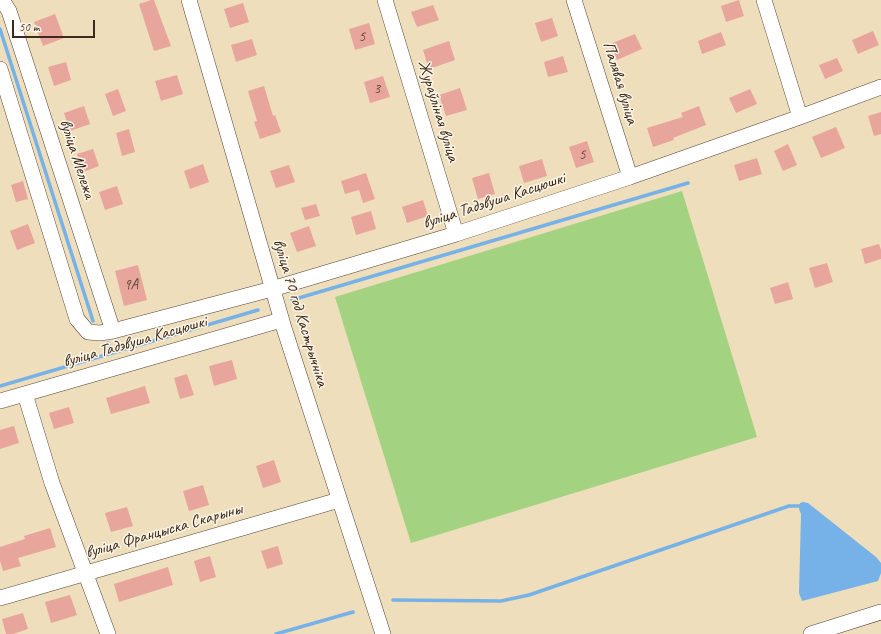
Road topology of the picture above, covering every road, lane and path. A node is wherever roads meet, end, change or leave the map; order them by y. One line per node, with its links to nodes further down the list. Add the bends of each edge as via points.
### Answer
1 (2, 0): 13 (street, вуліца Мележа, via 9,11)
2 (189, 0): 11 (street, вуліца 70 год Кастрычніка)
3 (385, 0): 10 (street, Жураўліная вуліца)
4 (574, 0): 9 (street, Палявая вуліца)
5 (764, 0): 8 (street)
6 (1, 78): 13 (street, вуліца Тадэвуша Касцюшкі, via 77,319 88,332)
7 (881, 86): 8 (street, вуліца Тадэвуша Касцюшкі)
8 (800, 117): 9 (street, вуліца Тадэвуша Касцюшкі)
9 (630, 176): 10 (street, вуліца Тадэвуша Касцюшкі)
10 (456, 234): 11 (street, вуліца Тадэвуша Касцюшкі)
11 (272, 289): 12 (street, вуліца 70 год Кастрычніка); 13 (street, вуліца Тадэвуша Касцюшкі)
12 (281, 320): 14 (street, вуліца Тадэвуша Касцюшкі); 16 (street, вуліца 70 год Кастрычніка)
13 (113, 331)
14 (25, 394): 15 (street, вуліца Тадэвуша Касцюшкі); 17 (street, via 52,483)
15 (0, 402)
16 (339, 500): 17 (street, вуліца Францыска Скарыны); 21 (street, вуліца 70 год Кастрычніка)
17 (85, 574): 18 (street, вуліца Францыска Скарыны); 20 (street)
18 (0, 598)
19 (881, 612): 22 (street)
20 (108, 634)
21 (383, 634)
22 (811, 634)

